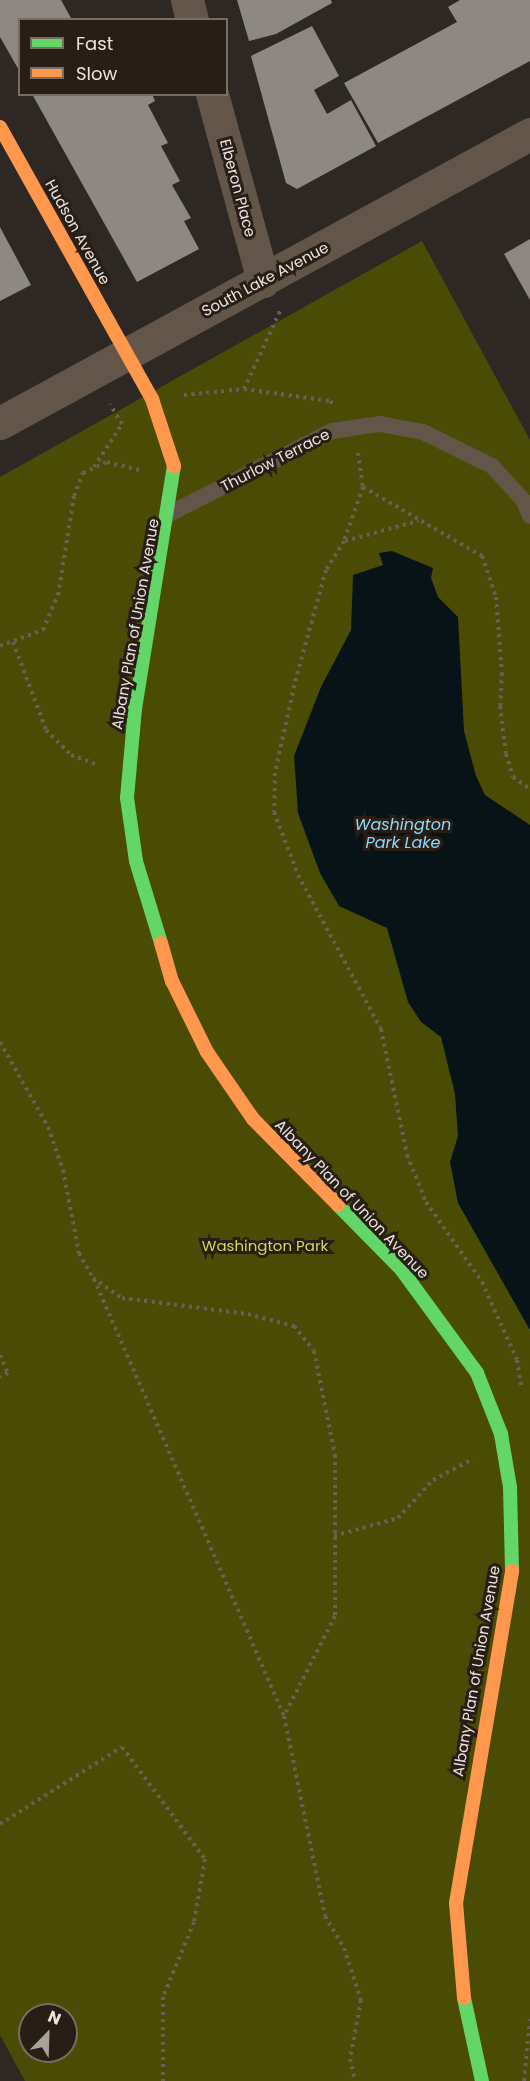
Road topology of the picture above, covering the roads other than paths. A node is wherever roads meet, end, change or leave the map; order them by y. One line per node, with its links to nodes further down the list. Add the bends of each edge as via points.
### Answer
1 (187, 0): 2 (street)
2 (192, 18)
3 (213, 96): 6 (street, Elberon Place)
4 (0, 127): 7 (street, Hudson Avenue)
5 (530, 134): 6 (street, South Lake Avenue)
6 (263, 281): 7 (street, South Lake Avenue)
7 (126, 354): 8 (street, South Lake Avenue); 9 (street, Albany Plan of Union Avenue, via 152,399 175,469)
8 (0, 423)
9 (171, 513): 10 (lane, Thurlow Terrace, via 332,431 355,424 423,432 463,449 492,466 524,501); 11 (street, Albany Plan of Union Avenue, via 135,709 128,798 136,861 172,981 207,1052 253,1119 401,1269 459,1345 477,1373 505,1455 513,1563 456,1903 460,1980)
10 (530, 516)
11 (482, 2081)

